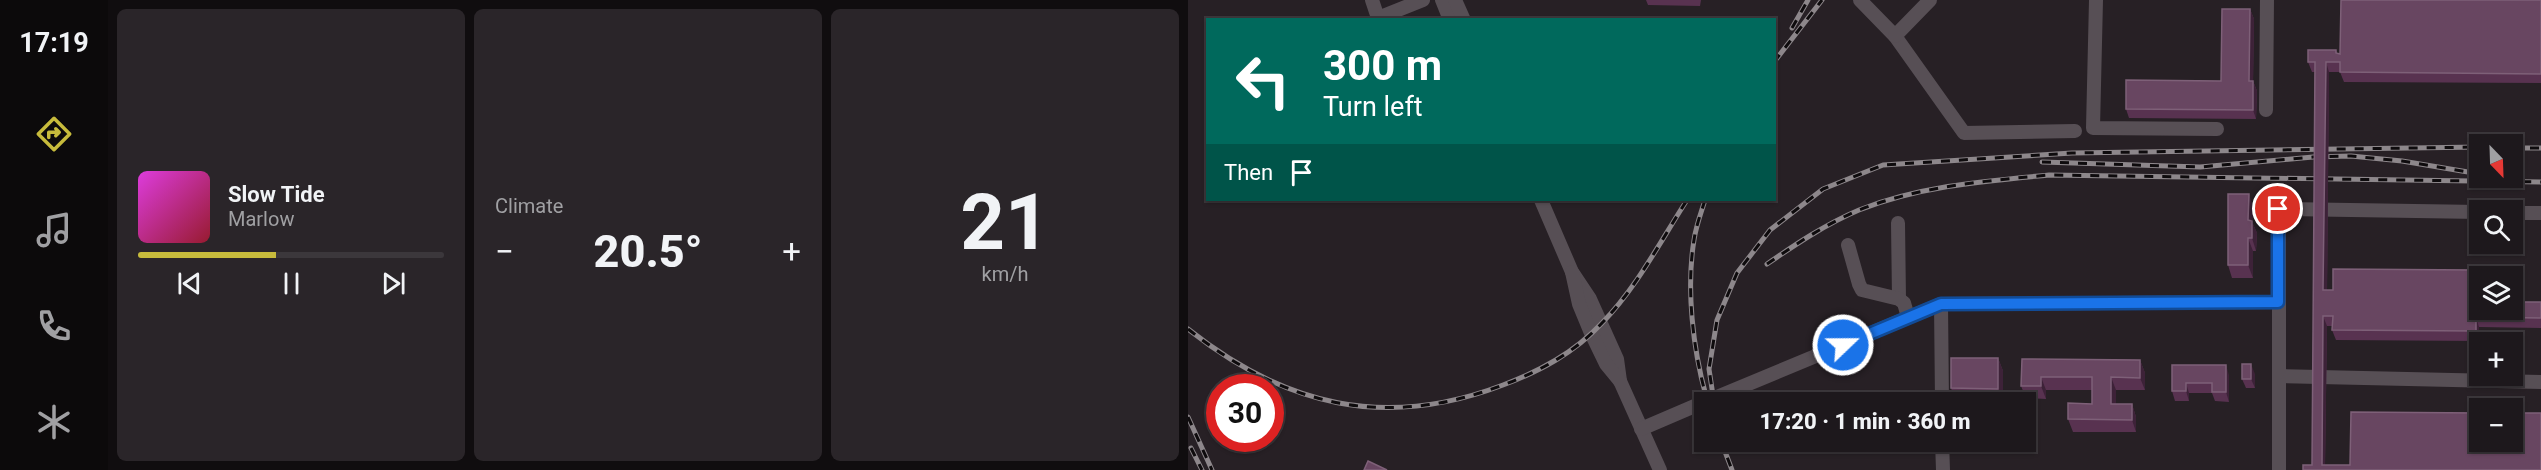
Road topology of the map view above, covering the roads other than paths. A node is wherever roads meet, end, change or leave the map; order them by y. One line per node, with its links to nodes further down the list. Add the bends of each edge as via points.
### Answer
1 (1372, 0): 2 (street, via 1378,18)
2 (1423, 0)
3 (1442, 0): 9 (street)
4 (1455, 0): 10 (street)
5 (1860, 0): 11 (street)
6 (1930, 0): 11 (street)
7 (2096, 0): 13 (street, via 2093,128)
8 (2267, 0): 12 (street)
9 (1449, 18)
10 (1463, 18)
11 (1895, 36): 14 (street, via 1964,133)
12 (2266, 110)
13 (2217, 129)
14 (2075, 131)
15 (1541, 201): 30 (street, via 1572,272 1591,333 1606,364 1620,381)
16 (2469, 212): 22 (street, via 2278,209)
17 (2523, 213): 18 (street)
18 (2541, 213)
19 (1898, 223): 21 (street)
20 (1848, 245): 21 (street, via 1862,290)
21 (1899, 299): 24 (street)
22 (2278, 302): 23 (street); 25 (street)
23 (1941, 304): 24 (street); 28 (street)
24 (1908, 317): 27 (street)
25 (2279, 376): 26 (street); 34 (street)
26 (2541, 382)
27 (1729, 392)
28 (1942, 392)
29 (1694, 407): 30 (street)
30 (1641, 429): 32 (street)
31 (1942, 452): 33 (street)
32 (1660, 470)
33 (1942, 470)
34 (2279, 470)

